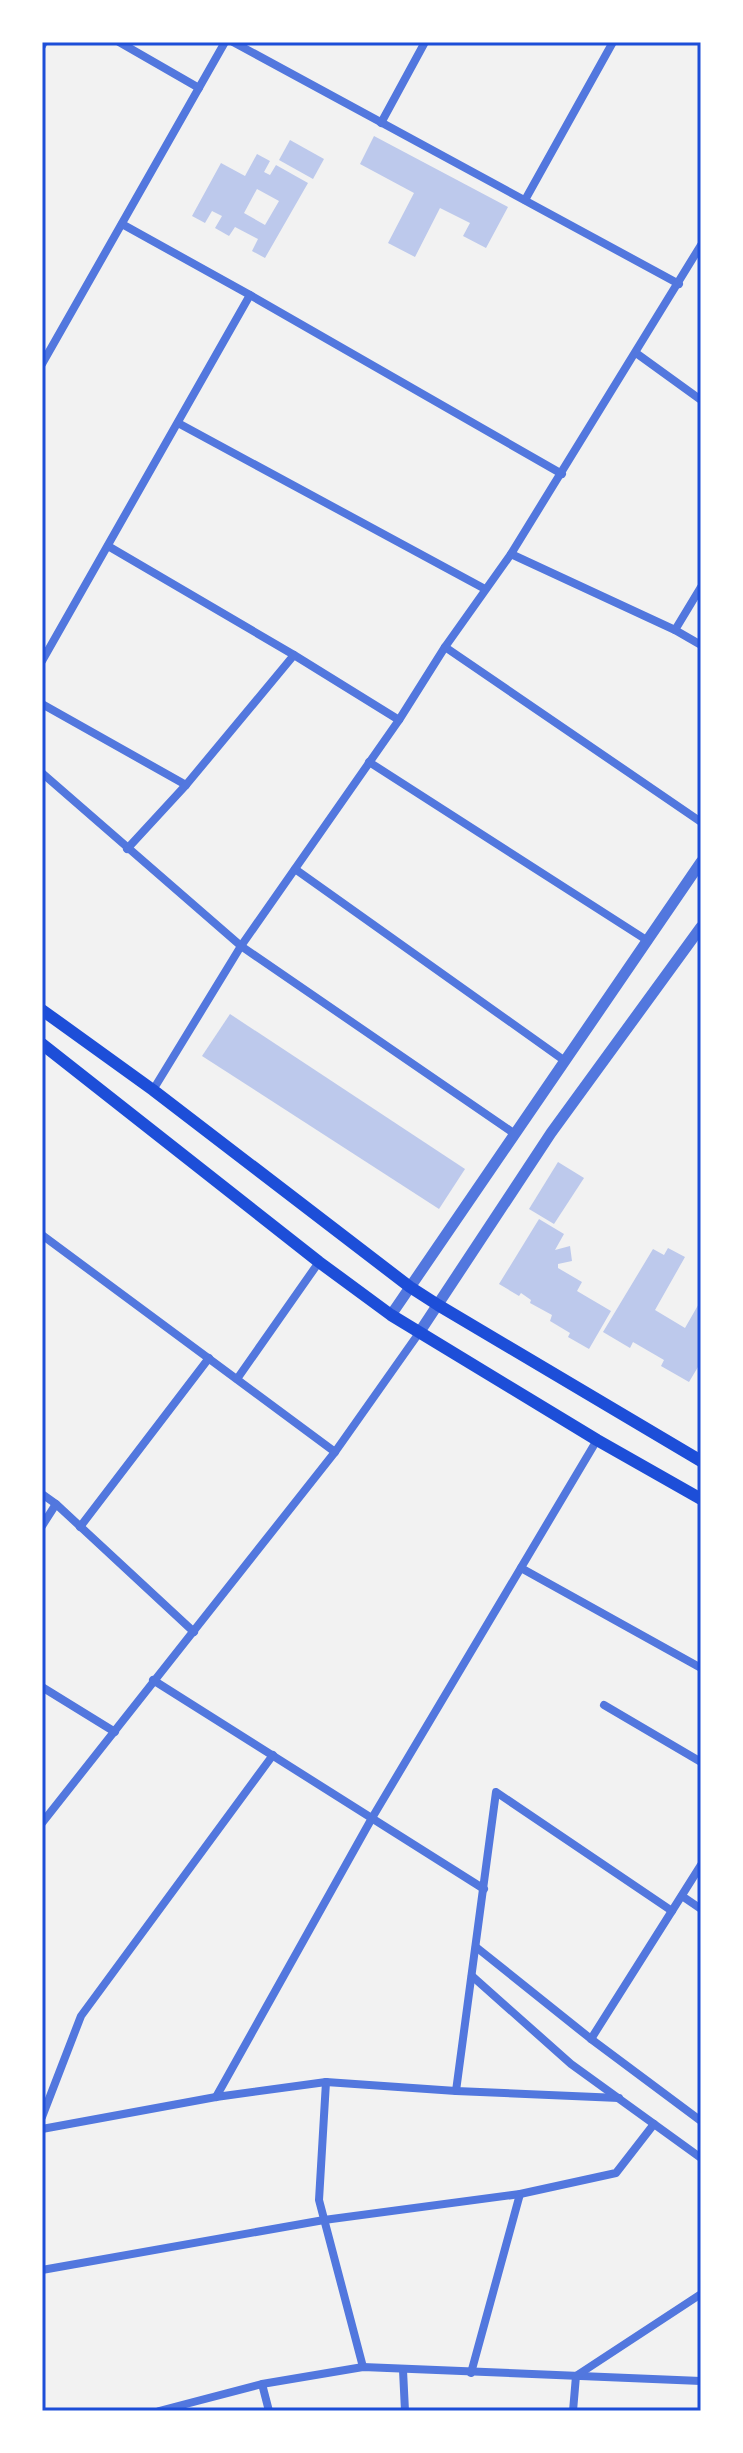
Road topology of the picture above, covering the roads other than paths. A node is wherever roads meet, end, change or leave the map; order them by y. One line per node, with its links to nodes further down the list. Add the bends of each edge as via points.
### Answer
1 (119, 42): 6 (street)
2 (225, 42): 6 (street)
3 (233, 42): 7 (street)
4 (425, 42): 7 (street)
5 (613, 42): 8 (street)
6 (199, 88): 9 (street)
7 (381, 123): 8 (street)
8 (525, 200): 11 (street)
9 (122, 224): 12 (street); 14 (street)
10 (701, 245): 11 (street)
11 (679, 284): 13 (street)
12 (250, 295): 16 (street); 17 (street)
13 (636, 353): 15 (street); 17 (street)
14 (42, 364)
15 (701, 400)
16 (178, 423): 18 (street); 21 (street)
17 (562, 474): 19 (street)
18 (108, 546): 25 (street); 26 (street)
19 (511, 554): 21 (street); 22 (street)
20 (701, 587): 22 (street)
21 (485, 589): 24 (street)
22 (675, 630): 23 (street)
23 (701, 645)
24 (445, 647): 28 (street); 32 (street)
25 (294, 655): 28 (street); 31 (street)
26 (42, 661)
27 (42, 704): 31 (street)
28 (399, 720): 29 (street)
29 (369, 762): 35 (street); 37 (street)
30 (42, 773): 33 (street)
31 (186, 785): 33 (street)
32 (701, 822)
33 (127, 849): 38 (street)
34 (701, 862): 37 (street)
35 (295, 869): 38 (street); 41 (street)
36 (701, 927): 47 (street, via 551,1133)
37 (648, 941): 41 (street)
38 (241, 946): 42 (street); 43 (street)
39 (42, 1010): 42 (main road)
40 (42, 1044): 45 (main road)
41 (565, 1061): 43 (street)
42 (153, 1090): 46 (main road)
43 (515, 1134): 46 (street)
44 (42, 1235): 50 (street)
45 (319, 1262): 48 (main road); 51 (street)
46 (410, 1287): 47 (main road); 48 (street)
47 (438, 1305): 49 (street); 54 (main road)
48 (391, 1315): 49 (main road)
49 (419, 1333): 52 (main road); 53 (street)
50 (209, 1358): 51 (street); 59 (street)
51 (237, 1379): 53 (street)
52 (597, 1440): 56 (main road); 60 (street)
53 (335, 1452): 61 (street)
54 (701, 1461)
55 (42, 1494): 57 (street)
56 (701, 1499)
57 (56, 1504): 58 (street); 59 (street)
58 (42, 1526)
59 (80, 1527): 61 (street)
60 (521, 1568): 62 (street); 69 (street)
61 (194, 1632): 63 (street)
62 (701, 1668)
63 (153, 1680): 66 (street); 67 (street)
64 (42, 1687): 66 (street)
65 (604, 1705): 68 (street)
66 (115, 1732): 70 (street)
67 (273, 1755): 69 (street); 83 (street, via 81,2016)
68 (701, 1762)
69 (372, 1818): 72 (street); 81 (street)
70 (42, 1823)
71 (701, 1865): 73 (street)
72 (484, 1889): 75 (street, via 496,1792); 76 (street)
73 (682, 1896): 74 (street); 75 (street)
74 (701, 1909)
75 (672, 1911): 78 (street)
76 (476, 1947): 77 (street); 78 (street)
77 (472, 1976): 80 (street); 82 (street, via 571,2064)
78 (591, 2039): 84 (street)
79 (326, 2082): 80 (street); 81 (street); 89 (street, via 319,2200)
80 (456, 2091): 82 (street)
81 (216, 2097): 86 (street)
82 (619, 2098): 85 (street)
83 (42, 2117)
84 (701, 2121)
85 (654, 2124): 87 (street); 88 (street, via 616,2173)
86 (42, 2129)
87 (701, 2158)
88 (520, 2194): 89 (street); 94 (street)
89 (324, 2220): 90 (street); 92 (street)
90 (42, 2270)
91 (701, 2294): 95 (street)
92 (363, 2367): 93 (street); 97 (street)
93 (403, 2370): 94 (street); 100 (street)
94 (471, 2373): 95 (street)
95 (576, 2376): 96 (street); 101 (street)
96 (701, 2381)
97 (262, 2384): 98 (street); 99 (street)
98 (159, 2411)
99 (269, 2411)
100 (405, 2411)
101 (573, 2411)

